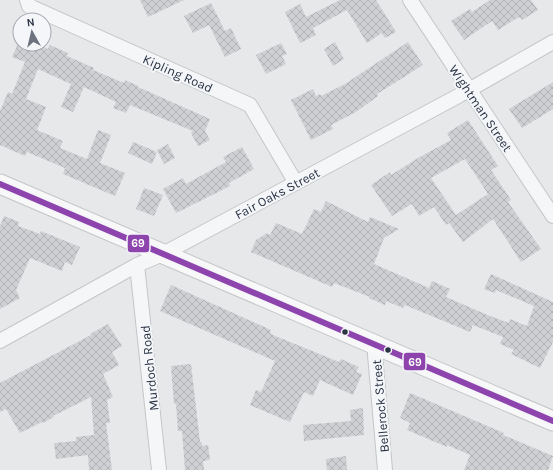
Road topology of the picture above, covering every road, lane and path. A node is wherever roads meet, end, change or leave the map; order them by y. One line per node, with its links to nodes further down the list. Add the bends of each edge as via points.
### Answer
1 (27, 0): 5 (street, Kipling Road, via 29,6 250,105)
2 (410, 0): 4 (street, Wightman Street)
3 (553, 42): 4 (street, Fair Oaks Street)
4 (469, 90): 5 (street, Fair Oaks Street); 7 (street, Wightman Street)
5 (296, 183): 8 (street, Fair Oaks Street)
6 (0, 184): 8 (main road)
7 (553, 216)
8 (163, 254): 9 (street, Fair Oaks Street); 11 (main road)
9 (137, 265): 10 (street, Fair Oaks Street); 13 (street, Murdoch Road)
10 (0, 341)
11 (374, 343): 12 (main road); 14 (street, Bellerock Street)
12 (553, 421)
13 (159, 470)
14 (385, 470)

